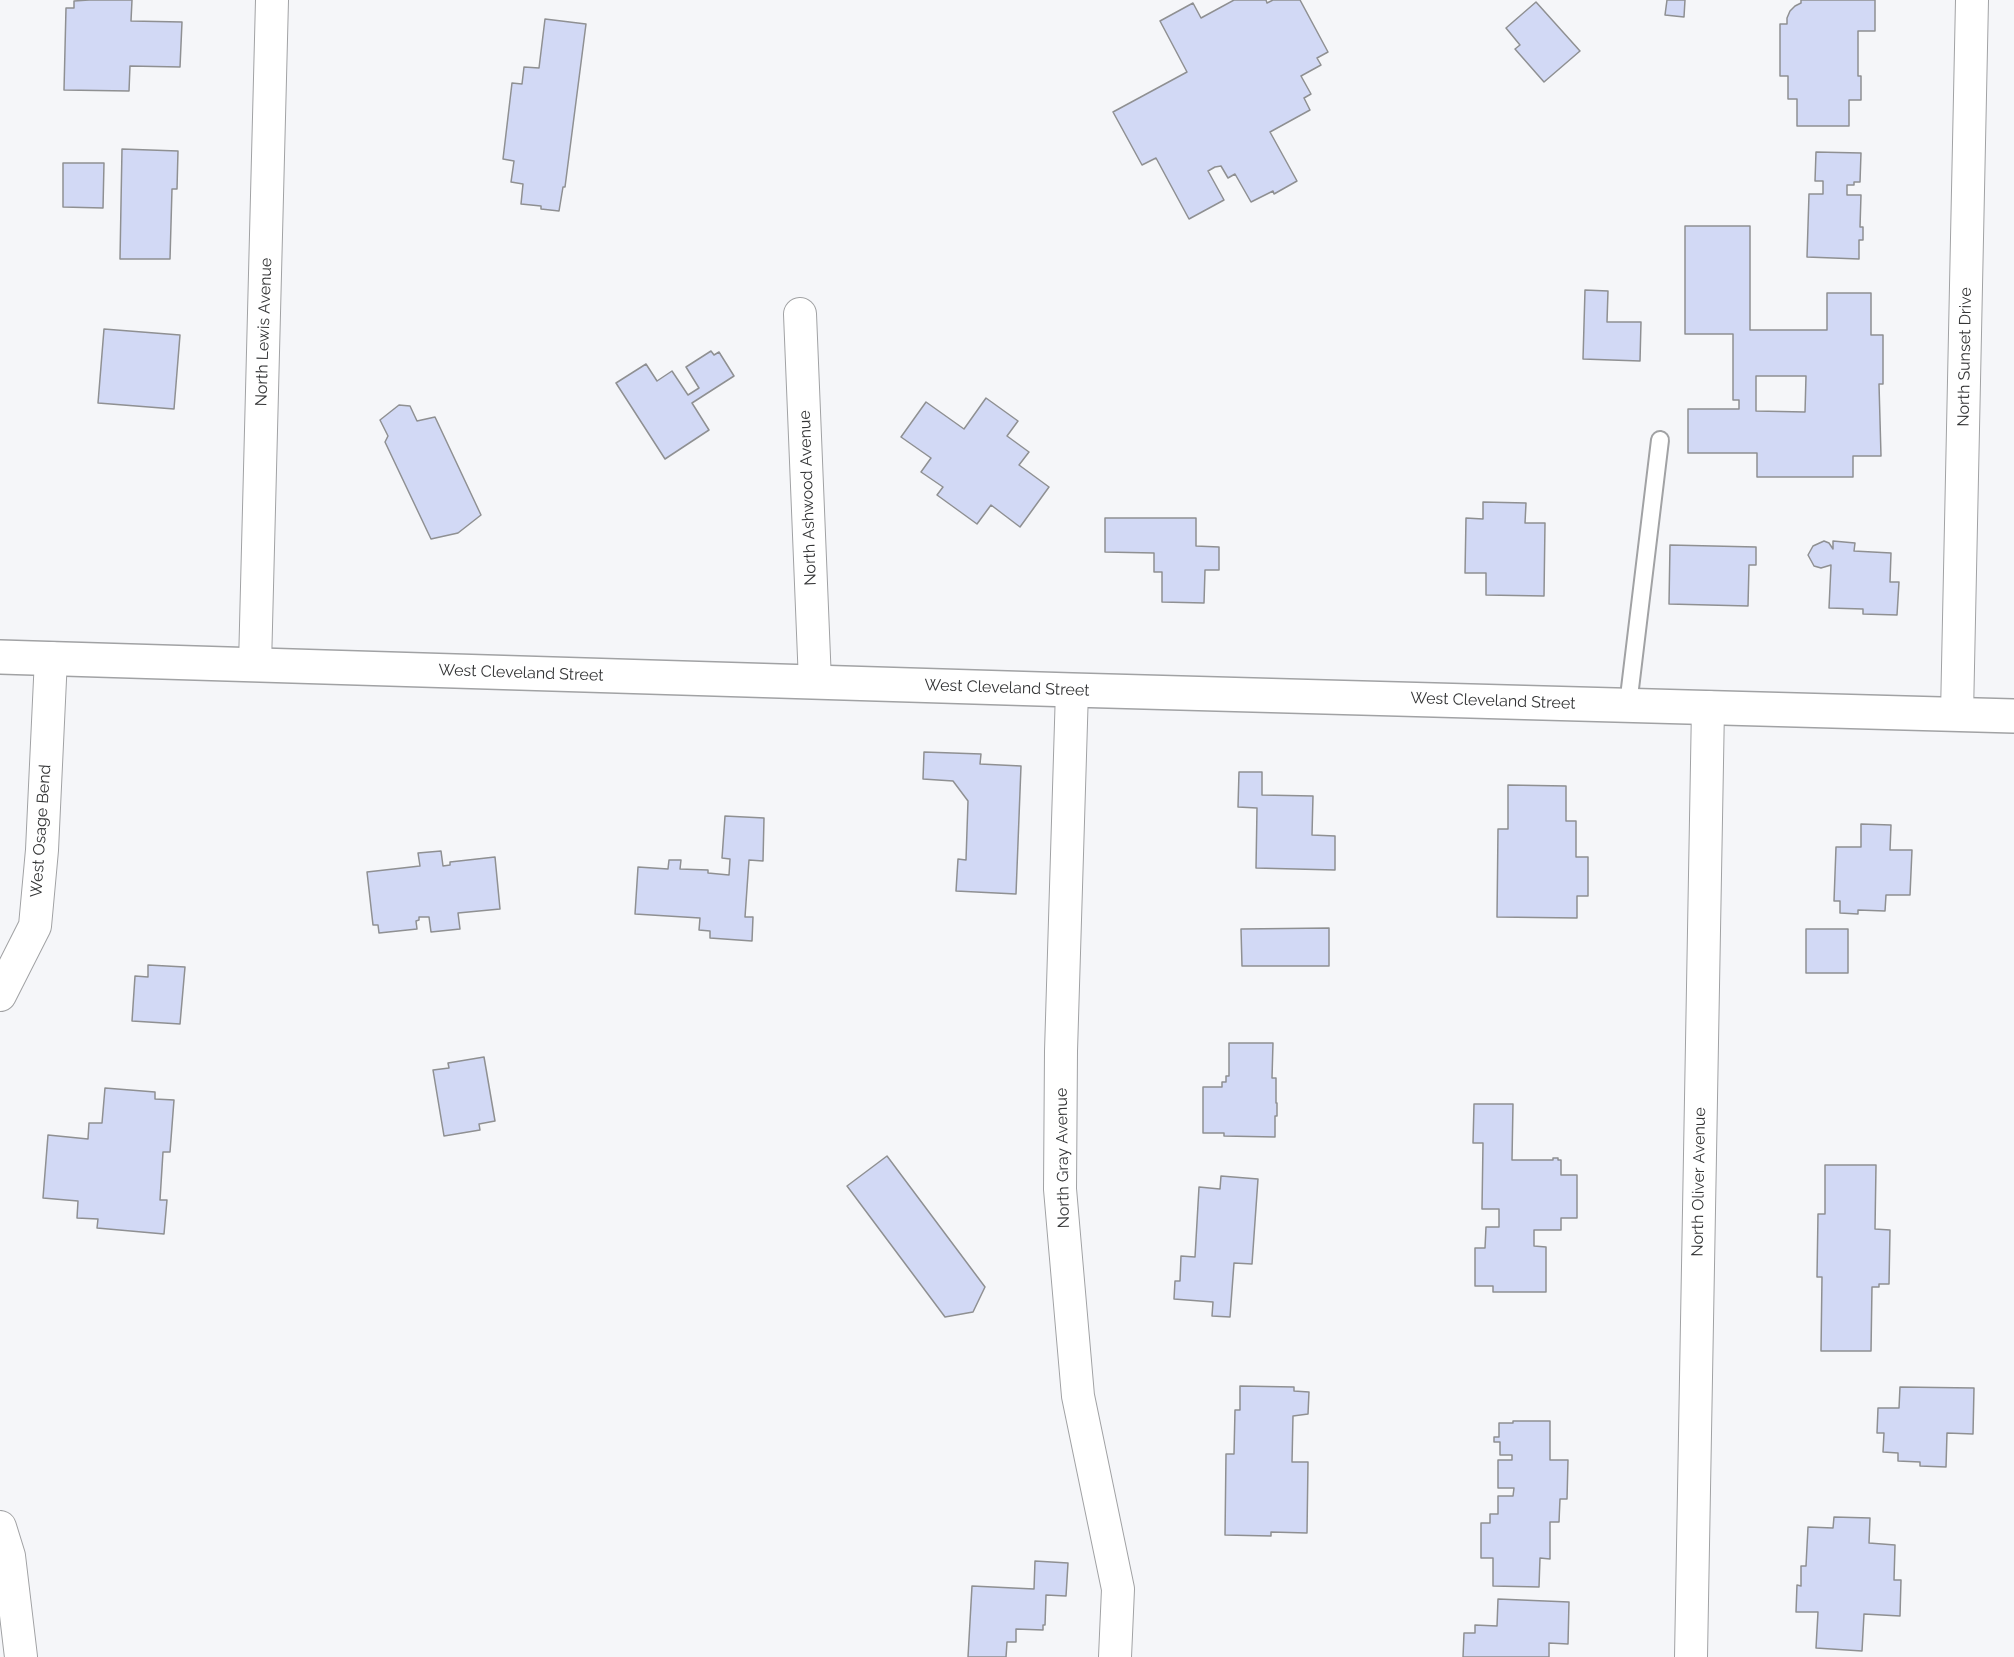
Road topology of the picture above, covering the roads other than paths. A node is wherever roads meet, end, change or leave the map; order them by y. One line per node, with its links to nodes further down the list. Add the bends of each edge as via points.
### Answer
1 (272, 0): 7 (street, North Lewis Avenue)
2 (1972, 0): 12 (street, North Sunset Drive)
3 (800, 314): 8 (street, North Ashwood Avenue)
4 (1660, 441): 10 (lane)
5 (0, 657): 6 (street, West Cleveland Street)
6 (51, 658): 7 (street, West Cleveland Street); 14 (street, West Osage Bend, via 35,926)
7 (255, 665): 8 (street, West Cleveland Street)
8 (815, 682): 9 (street, West Cleveland Street)
9 (1072, 690): 10 (street, West Cleveland Street); 17 (street, North Gray Avenue, via 1060,1189 1078,1396 1118,1589)
10 (1628, 705): 11 (street, West Cleveland Street)
11 (1707, 707): 12 (street, West Cleveland Street); 18 (street, North Oliver Avenue)
12 (1957, 714): 13 (street, West Cleveland Street)
13 (2014, 717)
14 (0, 996)
15 (0, 1527): 16 (street, via 9,1556)
16 (21, 1657)
17 (1115, 1657)
18 (1691, 1657)

